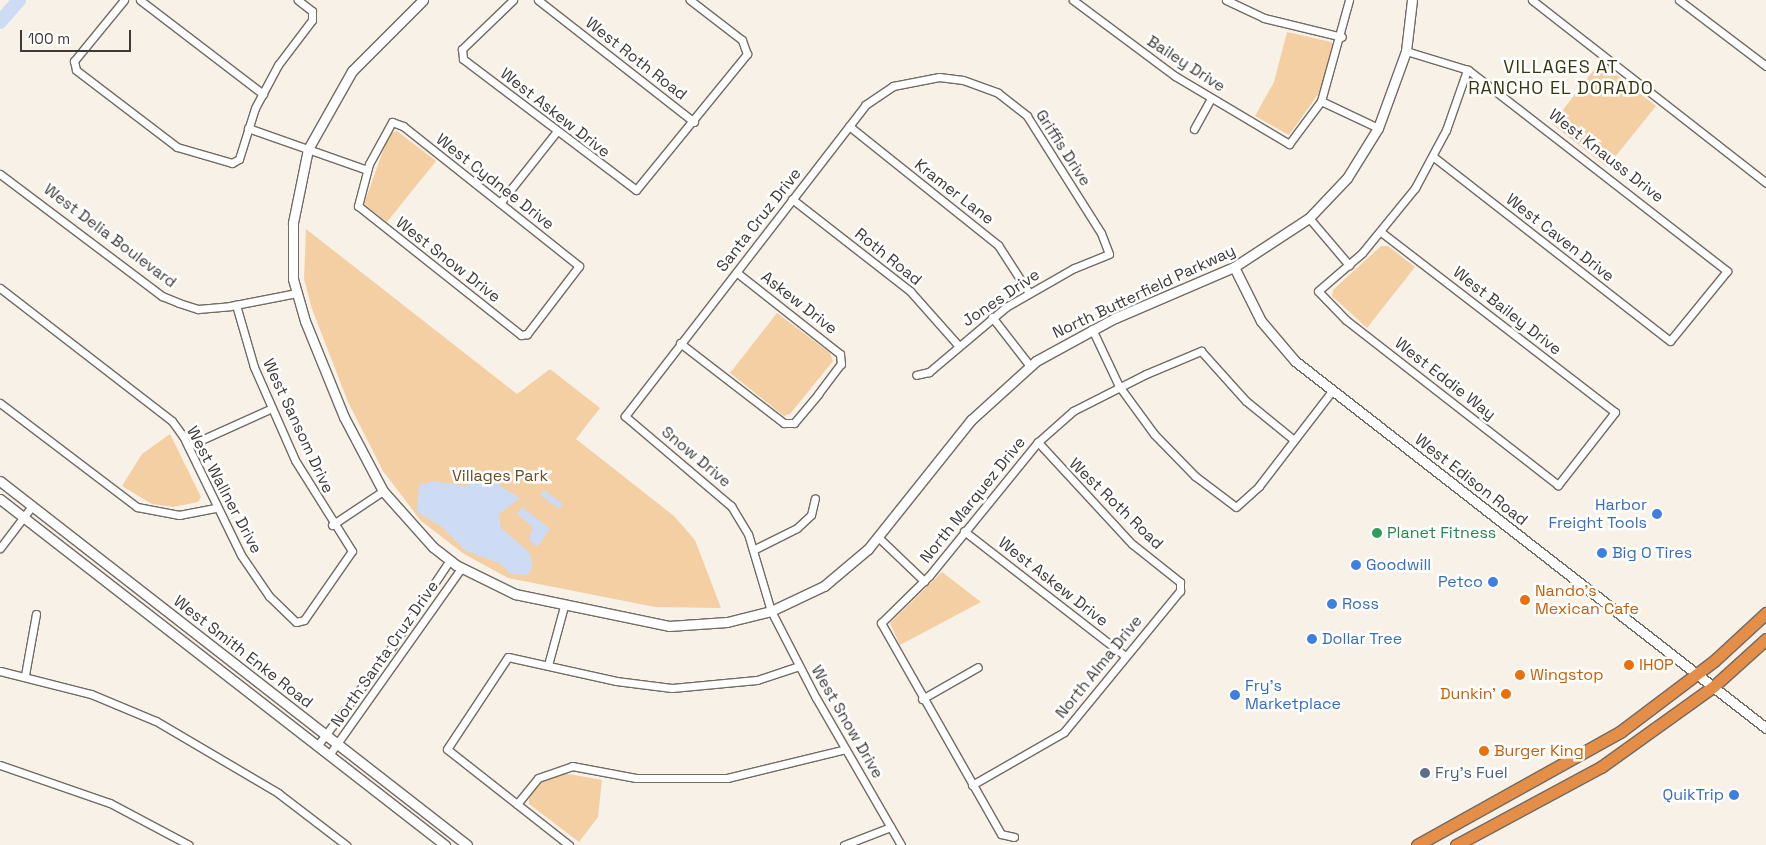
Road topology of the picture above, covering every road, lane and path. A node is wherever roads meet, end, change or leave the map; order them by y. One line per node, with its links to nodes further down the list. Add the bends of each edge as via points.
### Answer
1 (124, 0): 24 (street, via 73,65 177,147 232,163 238,158)
2 (140, 0): 19 (street)
3 (298, 0): 19 (street, via 312,11 312,20)
4 (423, 0): 28 (street, North Butterfield Parkway, via 352,72)
5 (512, 0): 27 (street, West Askew Drive, via 460,53)
6 (538, 0): 22 (street, West Roth Road)
7 (690, 0): 22 (street, via 746,45 748,54)
8 (1073, 0): 20 (street, Bailey Drive)
9 (1226, 0): 14 (street, via 1264,18)
10 (1349, 0): 14 (street)
11 (1412, 0): 15 (street, North Butterfield Parkway)
12 (1532, 0): 32 (street)
13 (1679, 0): 16 (street)
14 (1342, 37): 21 (street)
15 (1406, 51): 17 (street, West Knauss Drive); 25 (street, North Butterfield Parkway)
16 (1766, 66)
17 (1467, 70): 29 (street); 48 (street, West Knauss Drive, via 1727,271)
18 (939, 76): 23 (street, Santa Cruz Drive, via 886,90 865,104); 37 (street, Griffis Drive, via 963,80 998,93 1027,116 1101,233)
19 (263, 94): 24 (street)
20 (1211, 98): 21 (street, Bailey Drive, via 1289,144); 26 (street)
21 (1321, 101): 25 (street)
22 (694, 122): 27 (street, West Askew Drive, via 636,190)
23 (848, 126): 33 (street, Santa Cruz Drive); 43 (street, Kramer Lane, via 998,245)
24 (248, 128): 28 (street)
25 (1378, 128): 35 (street, North Butterfield Parkway, via 1347,178)
26 (1194, 129)
27 (556, 131): 34 (street)
28 (308, 149): 30 (street); 42 (street, North Butterfield Parkway, via 294,204)
29 (1434, 157): 36 (street); 48 (street, West Caven Drive)
30 (367, 170): 34 (street, West Cydnee Drive, via 392,122 403,126); 47 (street, West Snow Drive, via 358,206)
31 (0, 174): 44 (street, West Delia Boulevard, via 162,296 198,309)
32 (1766, 183)
33 (792, 199): 40 (street, Santa Cruz Drive); 50 (street, Roth Road, via 910,291)
34 (500, 203): 47 (street, West Cydnee Drive, via 579,266)
35 (1309, 218): 38 (street); 39 (street, North Butterfield Parkway)
36 (1381, 232): 38 (street); 62 (street, West Bailey Drive, via 1615,412)
37 (1109, 254): 43 (street, Jones Drive)
38 (1349, 265): 62 (street, West Eddie Way, via 1318,291 1346,320)
39 (1234, 267): 46 (street, North Butterfield Parkway); 54 (street, West Edison Road, via 1275,339)
40 (736, 272): 49 (street, Santa Cruz Drive); 49 (street, Askew Drive, via 842,358 818,394 789,424)
41 (0, 288): 60 (street, West Wallner Drive, via 150,403 172,422)
42 (297, 293): 44 (street, West Delia Boulevard); 63 (street, North Butterfield Parkway, via 344,417)
43 (1029, 293): 45 (street, Jones Drive)
44 (236, 305): 56 (street, West Sansom Drive)
45 (992, 317): 50 (street, Jones Drive); 51 (street)
46 (1092, 329): 51 (street, North Butterfield Parkway); 53 (street)
47 (521, 335)
48 (1670, 340)
49 (680, 343): 57 (street, Santa Cruz Drive)
50 (958, 345): 52 (street, Jones Drive, via 929,372)
51 (1030, 366): 71 (street, North Butterfield Parkway, via 971,420)
52 (916, 375)
53 (1119, 386): 58 (street, North Marquez Drive, via 1201,351 1246,401); 58 (street, via 1176,459 1236,507 1259,486); 59 (street, North Marquez Drive, via 1073,411)
54 (1332, 391): 58 (street); 90 (street, West Edison Road)
55 (0, 403): 67 (street, via 138,507 178,515)
56 (272, 408): 60 (street); 69 (street, West Sansom Drive, via 311,492)
57 (625, 416): 73 (street, Snow Drive, via 731,506)
58 (1294, 440)
59 (1038, 442): 70 (street, North Marquez Drive); 78 (street, West Roth Road, via 1132,544)
60 (188, 446): 67 (street, West Wallner Drive)
61 (0, 481): 66 (street, West Smith Enke Road)
62 (1558, 485)
63 (383, 492): 69 (street); 75 (street, North Butterfield Parkway)
64 (815, 498): 73 (street, via 811,515 797,528)
65 (0, 499): 68 (street, West Smith Enke Road)
66 (32, 506): 68 (street); 94 (street, West Smith Enke Road)
67 (216, 508): 74 (street, West Wallner Drive, via 269,596 296,622 304,620)
68 (24, 518): 72 (street); 96 (street, West Smith Enke Road)
69 (332, 525): 74 (street, West Sansom Drive)
70 (964, 531): 77 (street, North Marquez Drive); 84 (street, West Askew Drive)
71 (878, 537): 77 (street); 80 (street, North Butterfield Parkway, via 824,586)
72 (0, 548)
73 (752, 550): 80 (street, Snow Drive)
74 (352, 551)
75 (450, 560): 76 (street, North Butterfield Parkway); 94 (street, North Santa Cruz Drive, via 389,652)
76 (462, 568): 79 (street, North Butterfield Parkway, via 516,594); 95 (street, North Santa Cruz Drive)
77 (924, 581): 92 (street, North Marquez Drive, via 880,623)
78 (1180, 582): 84 (street, North Alma Drive, via 1180,591)
79 (564, 606): 80 (street, North Butterfield Parkway, via 669,626 727,622); 85 (street)
80 (771, 611): 86 (street, West Snow Drive)
81 (1766, 612): 90 (highway)
82 (36, 614): 89 (street)
83 (1766, 639): 91 (highway)
84 (1126, 656): 100 (street, North Alma Drive, via 1064,732)
85 (548, 665): 86 (street, via 616,682 672,688 758,680); 101 (street, via 514,656 504,660 447,749)
86 (800, 666): 97 (street, West Snow Drive)
87 (978, 666): 92 (street)
88 (0, 671): 89 (street)
89 (25, 674): 105 (street, via 91,694 164,726 278,793)
90 (1698, 674): 91 (street, West Edison Road); 111 (highway, via 1596,746)
91 (1714, 686): 93 (street, West Edison Road); 112 (highway, via 1601,767)
92 (922, 699): 100 (street)
93 (1766, 728)
94 (325, 735): 95 (street, West Smith Enke Road); 96 (street, North Santa Cruz Drive)
95 (337, 745): 98 (street, North Santa Cruz Drive); 107 (street, West Smith Enke Road)
96 (317, 746): 98 (street, West Smith Enke Road)
97 (846, 749): 101 (street, via 727,778 636,778 572,766 538,778); 102 (street, West Snow Drive)
98 (329, 755): 106 (street, West Smith Enke Road)
99 (0, 765): 104 (street, via 110,803)
100 (972, 785): 103 (street, via 1001,834)
101 (518, 804): 108 (street)
102 (891, 827): 109 (street); 110 (street, West Snow Drive)
103 (1014, 837)
104 (189, 845)
105 (346, 845)
106 (445, 845)
107 (467, 845)
108 (569, 845)
109 (844, 845)
110 (901, 845)
111 (1417, 845)
112 (1456, 845)

